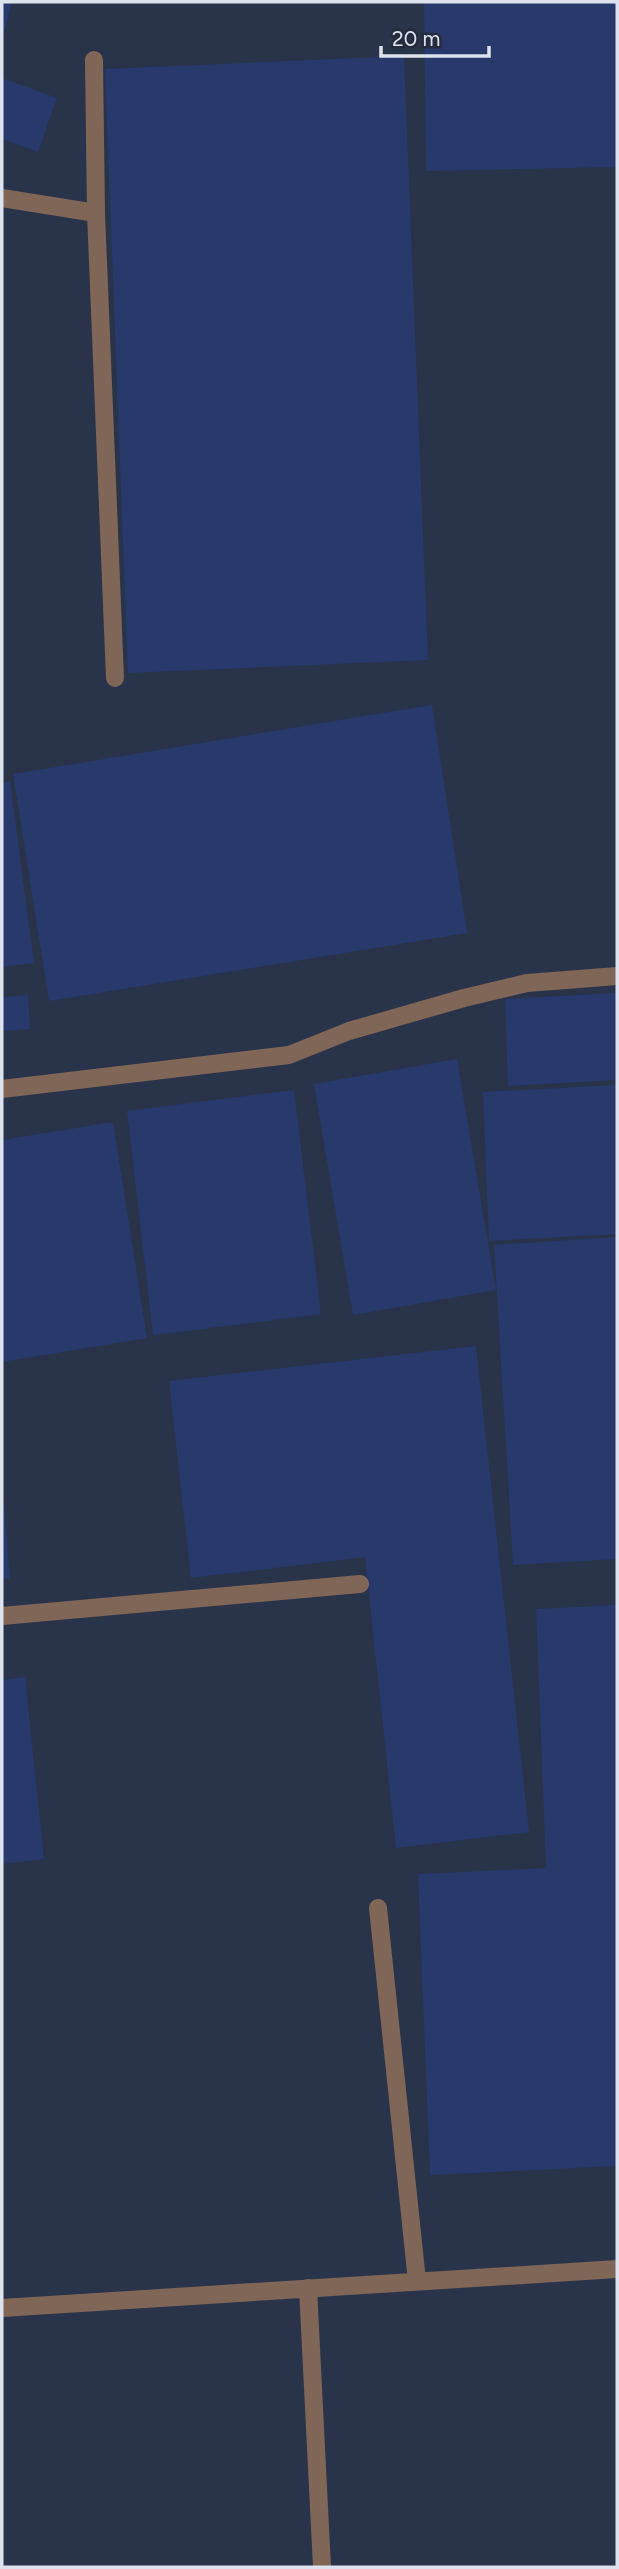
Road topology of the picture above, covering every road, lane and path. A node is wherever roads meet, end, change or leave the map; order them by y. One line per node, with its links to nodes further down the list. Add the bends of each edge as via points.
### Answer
1 (94, 60): 3 (lane)
2 (2, 198): 3 (lane)
3 (96, 213): 4 (lane)
4 (115, 678)
5 (617, 976): 6 (lane, via 527,984 476,995 349,1031 289,1055)
6 (2, 1089)
7 (360, 1584): 8 (lane)
8 (2, 1616)
9 (378, 1908): 11 (lane)
10 (617, 2269): 11 (lane)
11 (417, 2281): 12 (lane)
12 (308, 2288): 13 (lane); 14 (lane)
13 (2, 2308)
14 (322, 2567)

